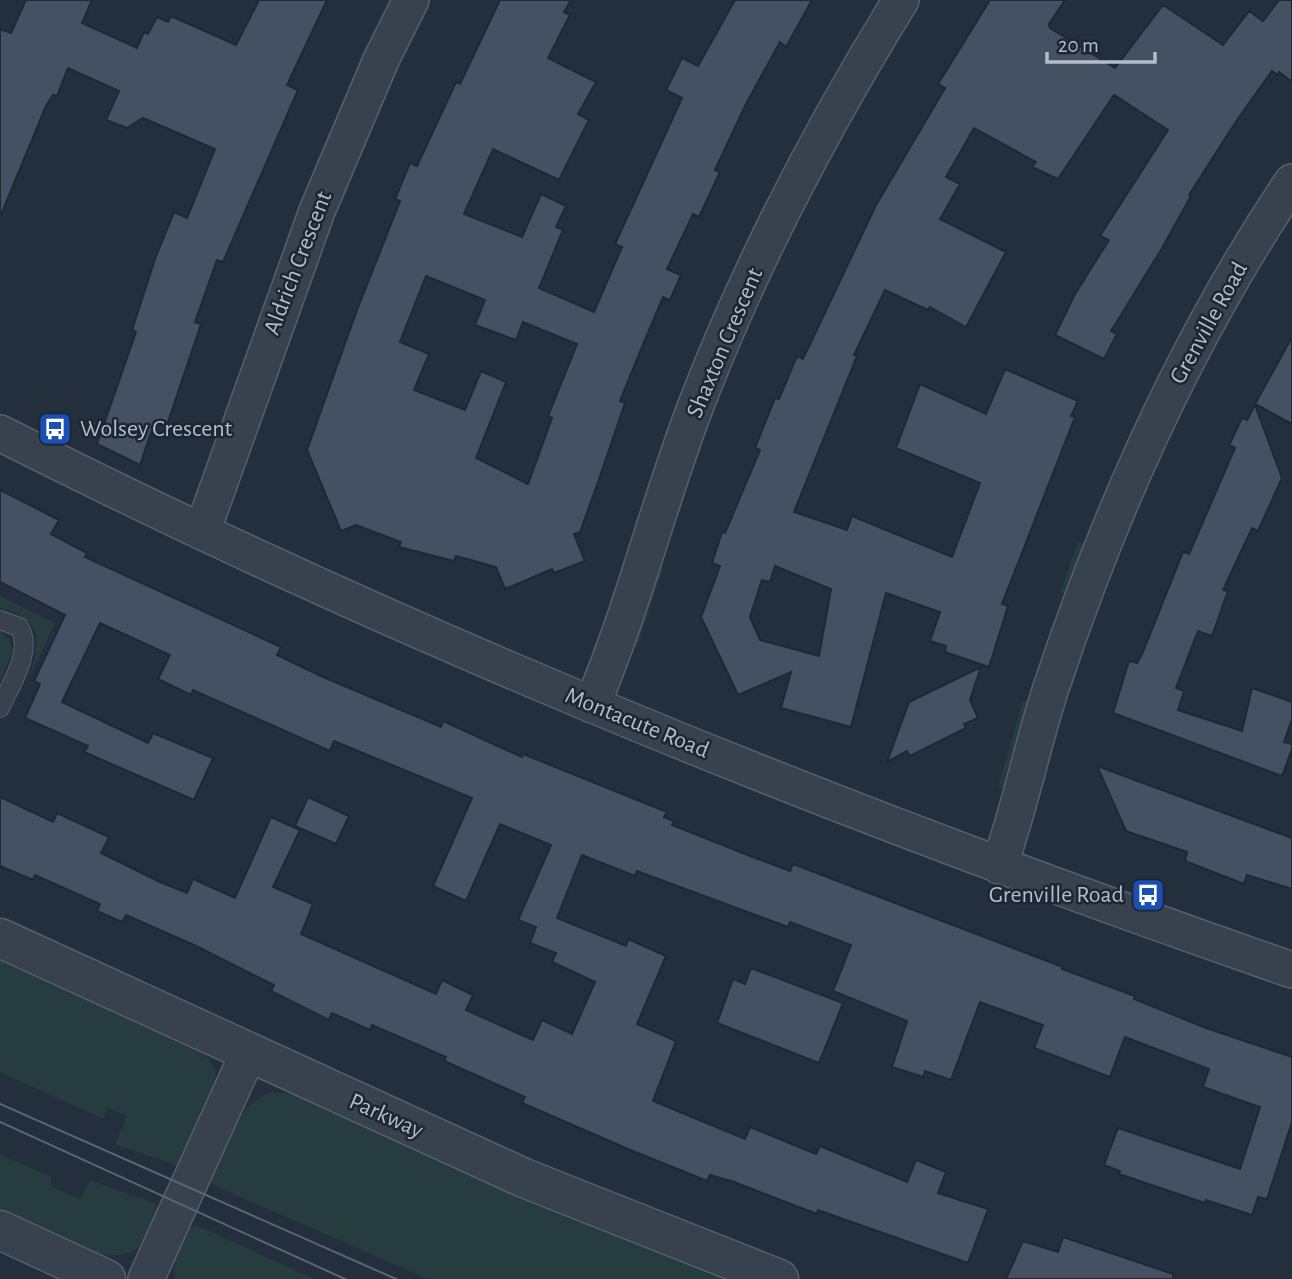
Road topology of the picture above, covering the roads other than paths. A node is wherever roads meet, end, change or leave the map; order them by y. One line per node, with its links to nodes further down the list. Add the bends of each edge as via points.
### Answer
1 (411, 0): 5 (street, Aldrich Crescent, via 317,211)
2 (901, 0): 7 (street, Shaxton Crescent, via 816,149 736,309 698,401)
3 (1292, 182): 9 (street, Grenville Road, via 1200,335 1122,498 1052,684)
4 (0, 433): 5 (street, Montacute Road)
5 (202, 532): 7 (street, Montacute Road)
6 (0, 620): 8 (lane, via 19,627 24,639 18,668)
7 (592, 705): 9 (street, Montacute Road)
8 (0, 708)
9 (999, 866): 11 (street, Montacute Road)
10 (0, 938): 12 (street, Parkway)
11 (1292, 970)
12 (248, 1054): 15 (street); 16 (street, Parkway, via 524,1178)
13 (0, 1230): 14 (street)
14 (106, 1279)
15 (146, 1279)
16 (779, 1279)

